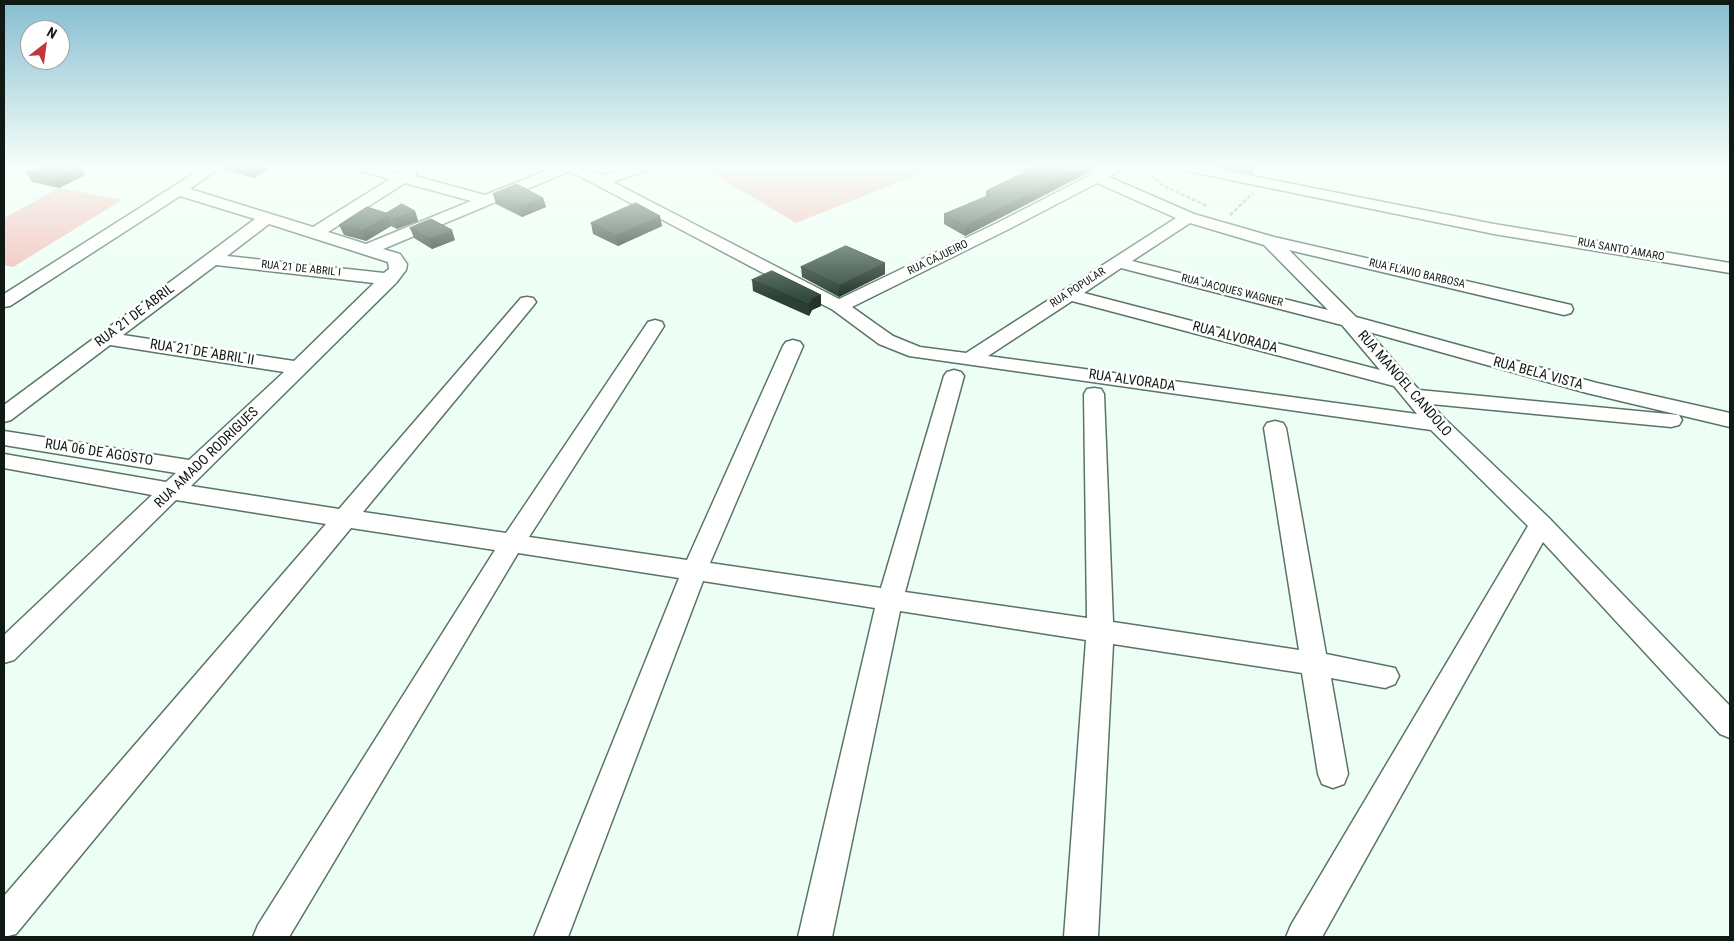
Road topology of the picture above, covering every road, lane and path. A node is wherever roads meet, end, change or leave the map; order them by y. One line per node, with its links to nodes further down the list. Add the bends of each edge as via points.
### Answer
1 (127, 211): 21 (street)
2 (146, 211): 23 (street)
3 (245, 211): 13 (street)
4 (349, 211): 14 (street)
5 (460, 211): 16 (street)
6 (661, 211): 25 (street, RUA ALVORADA)
7 (1033, 211): 25 (street, RUA CAJUEIRO)
8 (1174, 211): 12 (street, RUA FLAVIO BARBOSA)
9 (1235, 211): 11 (path)
10 (1404, 211): 20 (street, RUA SANTO AMARO)
11 (1230, 216)
12 (1188, 217): 15 (street, RUA FLAVIO BARBOSA); 18 (street, RUA POPULAR)
13 (268, 218): 14 (street); 17 (street, RUA 21 DE ABRIL)
14 (316, 232): 16 (street)
15 (1270, 240): 26 (street, RUA FLAVIO BARBOSA); 27 (street, RUA MANOEL CANDOLO)
16 (368, 249): 19 (street)
17 (211, 259): 19 (street, RUA 21 DE ABRIL I); 29 (street, RUA 21 DE ABRIL)
18 (1116, 262): 22 (street, RUA POPULAR); 27 (street, RUA JACQUES WAGNER)
19 (392, 268): 31 (street, RUA AMADO RODRIGUES)
20 (1730, 268)
21 (4, 290)
22 (1068, 294): 32 (street, RUA POPULAR); 33 (street, RUA ALVORADA)
23 (4, 302)
24 (527, 302): 44 (street)
25 (839, 306): 32 (street, RUA ALVORADA, via 886,340)
26 (1564, 309)
27 (1349, 321): 33 (street, RUA MANOEL CANDOLO); 35 (street, RUA BELA VISTA, via 1556,379)
28 (655, 326): 46 (street)
29 (105, 338): 31 (street, RUA 21 DE ABRIL II); 36 (street, RUA 21 DE ABRIL)
30 (793, 346): 47 (street)
31 (299, 368): 42 (street, RUA AMADO RODRIGUES)
32 (961, 368): 37 (street, RUA ALVORADA, via 1108,377); 48 (street)
33 (1408, 389): 35 (street, RUA ALVORADA, via 1672,420); 37 (street, RUA MANOEL CANDOLO)
34 (1094, 394): 49 (street)
35 (1699, 414): 38 (street, RUA BELA VISTA)
36 (4, 415)
37 (1437, 424): 45 (street, RUA MANOEL CANDOLO)
38 (1727, 424)
39 (1275, 428): 51 (street)
40 (4, 438): 42 (street, RUA 06 DE AGOSTO)
41 (7, 465): 43 (street, RUA 06 DE AGOSTO)
42 (195, 469): 43 (street, RUA AMADO RODRIGUES)
43 (172, 491): 44 (street, RUA 06 DE AGOSTO); 50 (street, RUA AMADO RODRIGUES)
44 (343, 518): 46 (street, RUA 06 DE AGOSTO); 55 (street)
45 (1541, 524): 53 (street, RUA MANOEL CANDOLO); 60 (street)
46 (512, 543): 47 (street, RUA 06 DE AGOSTO); 56 (street)
47 (695, 570): 48 (street, RUA 06 DE AGOSTO); 57 (street)
48 (890, 600): 49 (street, RUA 06 DE AGOSTO); 58 (street)
49 (1100, 631): 51 (street, RUA 06 DE AGOSTO); 59 (street)
50 (4, 652)
51 (1313, 663): 52 (street, RUA 06 DE AGOSTO); 54 (street)
52 (1385, 676)
53 (1730, 725)
54 (1333, 774)
55 (4, 922)
56 (270, 937)
57 (551, 937)
58 (815, 937)
59 (1081, 937)
60 (1303, 937)

